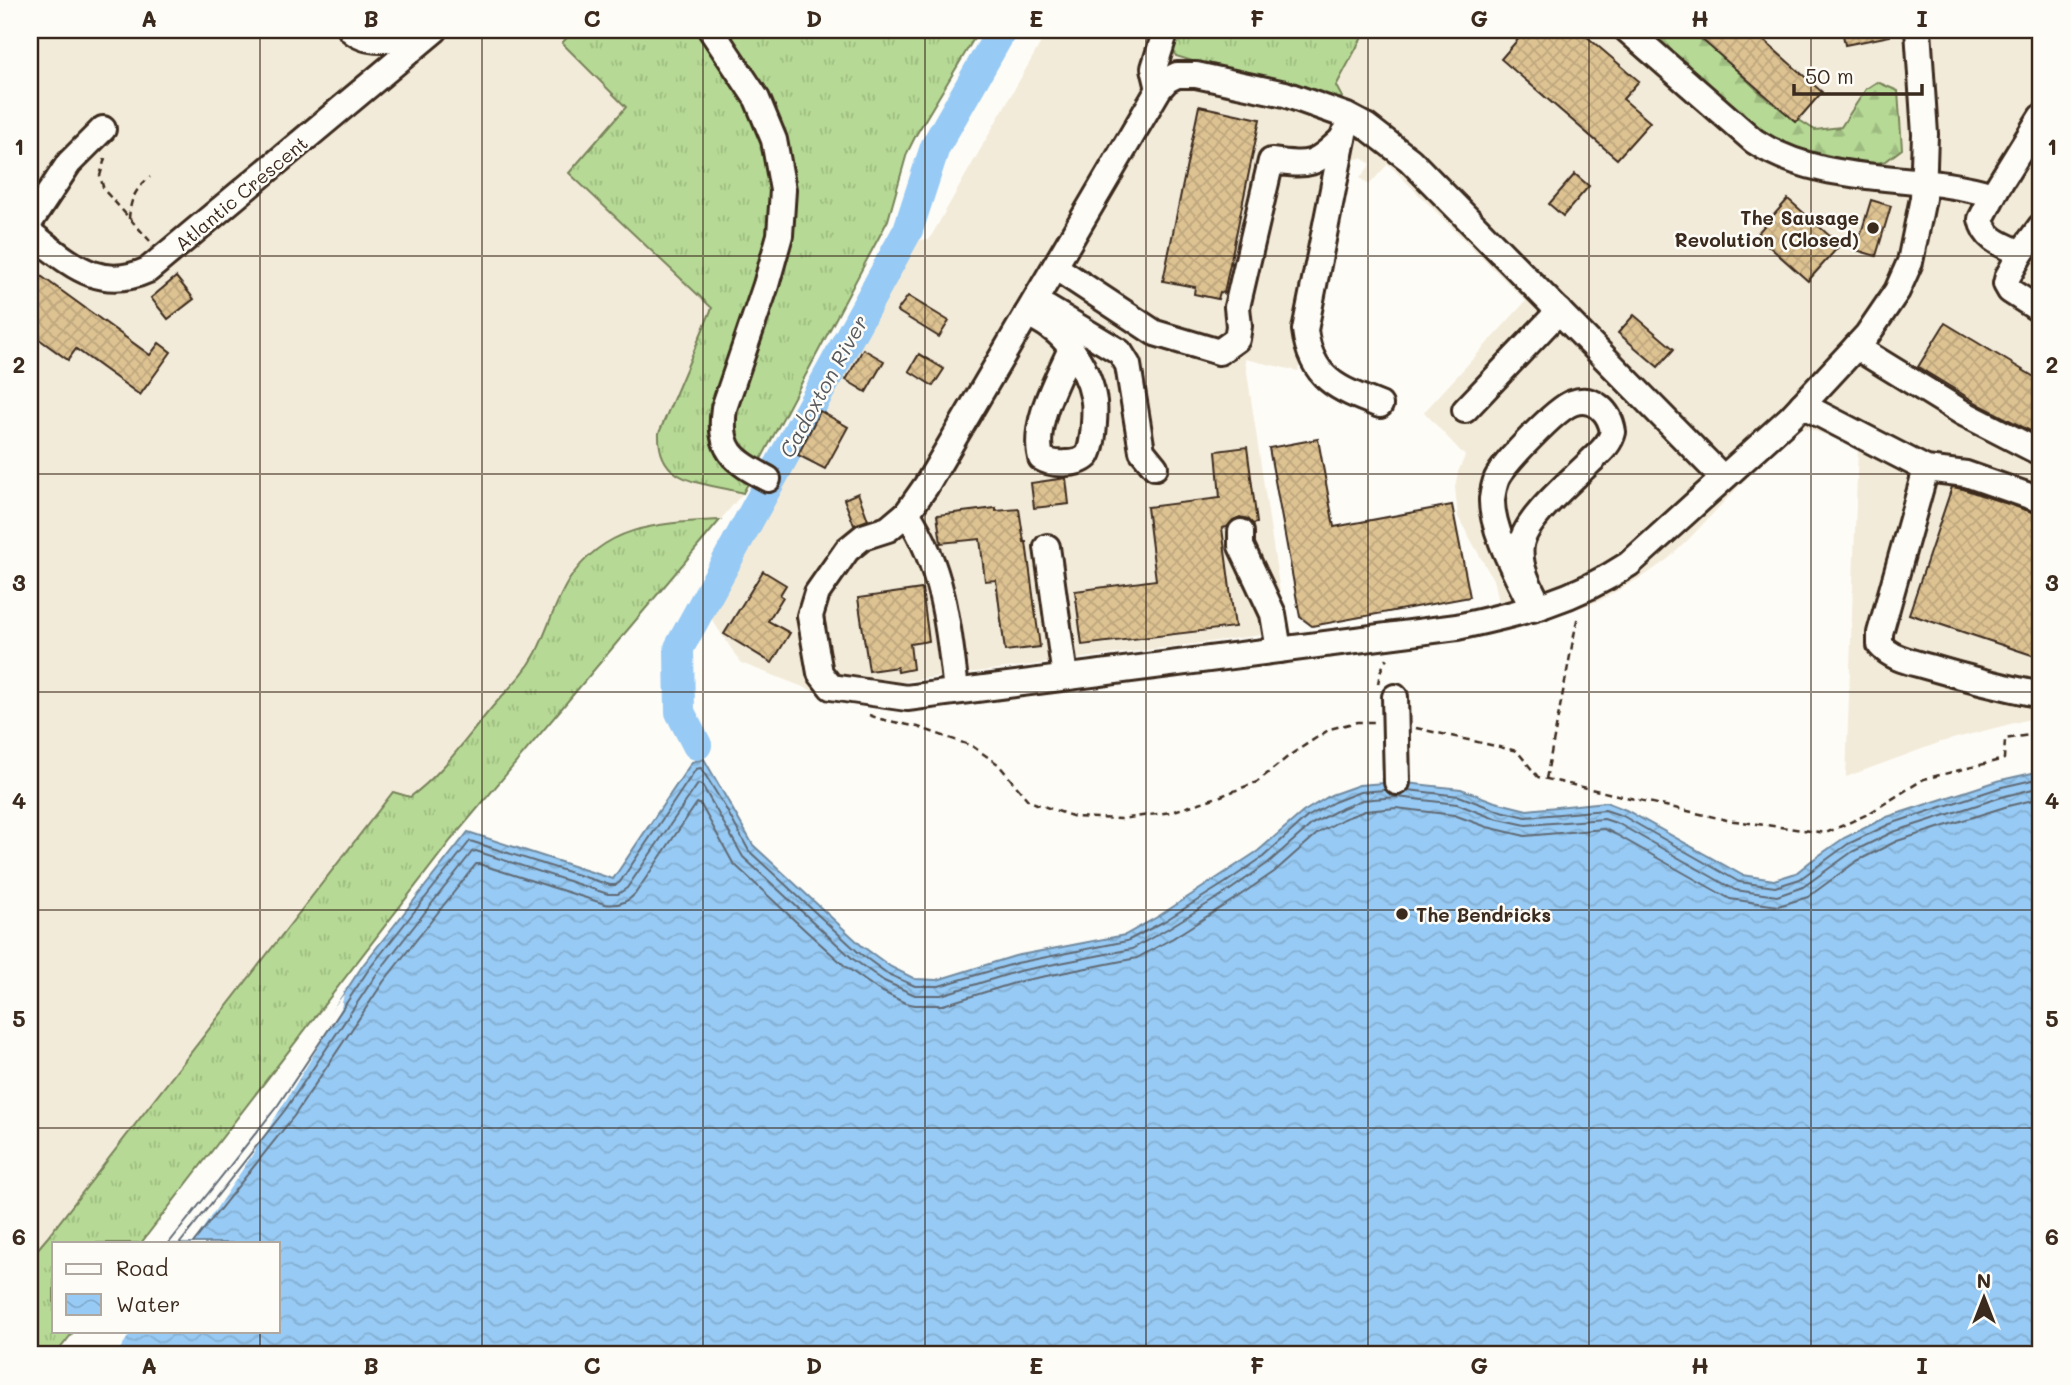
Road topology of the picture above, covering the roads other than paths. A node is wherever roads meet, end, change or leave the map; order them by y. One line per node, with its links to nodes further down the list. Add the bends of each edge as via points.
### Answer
1 (351, 30): 6 (street, via 374,41)
2 (711, 30): 30 (street, via 757,99 774,140 783,190 780,235 722,426 727,448 741,465)
3 (1166, 30): 7 (street, via 1150,56)
4 (1627, 30): 11 (street, via 1763,147 1819,168)
5 (1918, 30): 11 (street)
6 (434, 31): 15 (street, Atlantic Crescent, via 138,275 108,279 89,274)
7 (1159, 89): 9 (street, via 1177,75 1196,75 1284,94); 17 (street)
8 (2041, 117): 12 (street)
9 (1345, 127): 17 (street, via 1321,158 1301,165 1271,161 1237,307 1237,340 1219,352 1155,333); 19 (street, via 1366,126 1410,160); 23 (street, via 1305,330 1307,349 1327,378 1346,392)
10 (107, 140): 13 (street, via 69,163)
11 (1924, 182): 12 (street); 21 (street, via 1921,214 1904,277 1883,314)
12 (1993, 195): 16 (street, via 1981,219 1986,233)
13 (30, 222)
14 (2041, 226): 16 (street)
15 (30, 233)
16 (2021, 253): 20 (street, via 2006,284)
17 (1055, 267): 18 (street)
18 (1031, 307): 22 (street); 27 (street, via 1120,352 1128,366 1142,452); 32 (street)
19 (1559, 311): 25 (street); 29 (street)
20 (2041, 311)
21 (1856, 346): 24 (street); 26 (street, via 1964,413)
22 (1072, 349)
23 (1380, 405)
24 (1802, 405): 28 (street); 29 (street)
25 (1465, 410)
26 (2041, 453)
27 (1155, 467)
28 (1926, 469): 31 (street, via 1966,474); 39 (street, via 1880,645 1899,658)
29 (1723, 478): 35 (street, via 1629,564 1583,591)
30 (768, 479)
31 (2041, 500)
32 (907, 513): 38 (street, via 940,584); 38 (street, via 847,551 817,593 810,616 820,673 831,687 907,698)
33 (1241, 532): 36 (street, via 1241,546 1273,614)
34 (1047, 547): 37 (street)
35 (1536, 608): 35 (street, via 1497,529 1492,509 1494,488 1513,456 1565,407 1587,401 1600,406 1614,432 1607,446 1526,531 1522,563); 36 (street, via 1457,627)
36 (1279, 650): 37 (street)
37 (1065, 677): 38 (street)
38 (956, 691)
39 (2041, 695)
40 (1395, 709): 41 (street)
41 (1397, 782)

